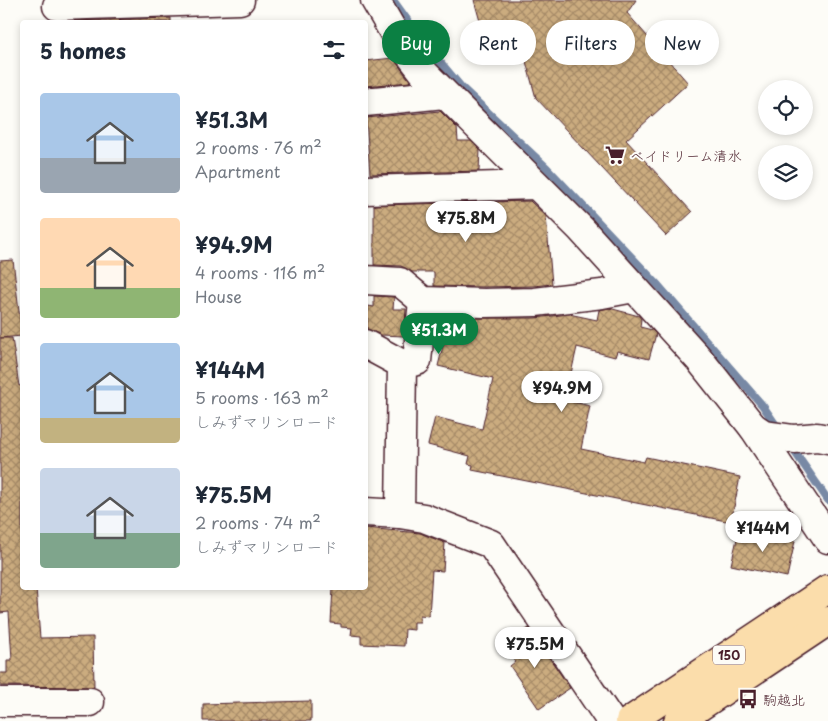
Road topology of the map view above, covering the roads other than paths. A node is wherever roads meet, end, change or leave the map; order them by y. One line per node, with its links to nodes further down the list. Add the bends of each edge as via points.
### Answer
1 (240, 0): 4 (street)
2 (375, 0): 5 (street, via 397,38)
3 (57, 6): 4 (street)
4 (179, 13)
5 (444, 94): 6 (street); 7 (street)
6 (368, 102)
7 (536, 185): 8 (street); 10 (street)
8 (368, 190)
9 (368, 280): 11 (street, via 400,282)
10 (634, 288): 11 (street, via 534,302); 14 (street, via 699,358)
11 (423, 301): 13 (street, via 417,361)
12 (368, 346): 13 (street)
13 (402, 364): 17 (street)
14 (759, 431): 15 (street, via 794,439); 18 (street)
15 (822, 438)
16 (368, 512): 17 (street)
17 (400, 514): 23 (street, via 424,518 491,544)
18 (828, 539)
19 (828, 589): 24 (highway, 150)
20 (828, 621): 25 (highway, 150)
21 (0, 702): 22 (street)
22 (90, 702)
23 (611, 721)
24 (630, 721)
25 (678, 721)

